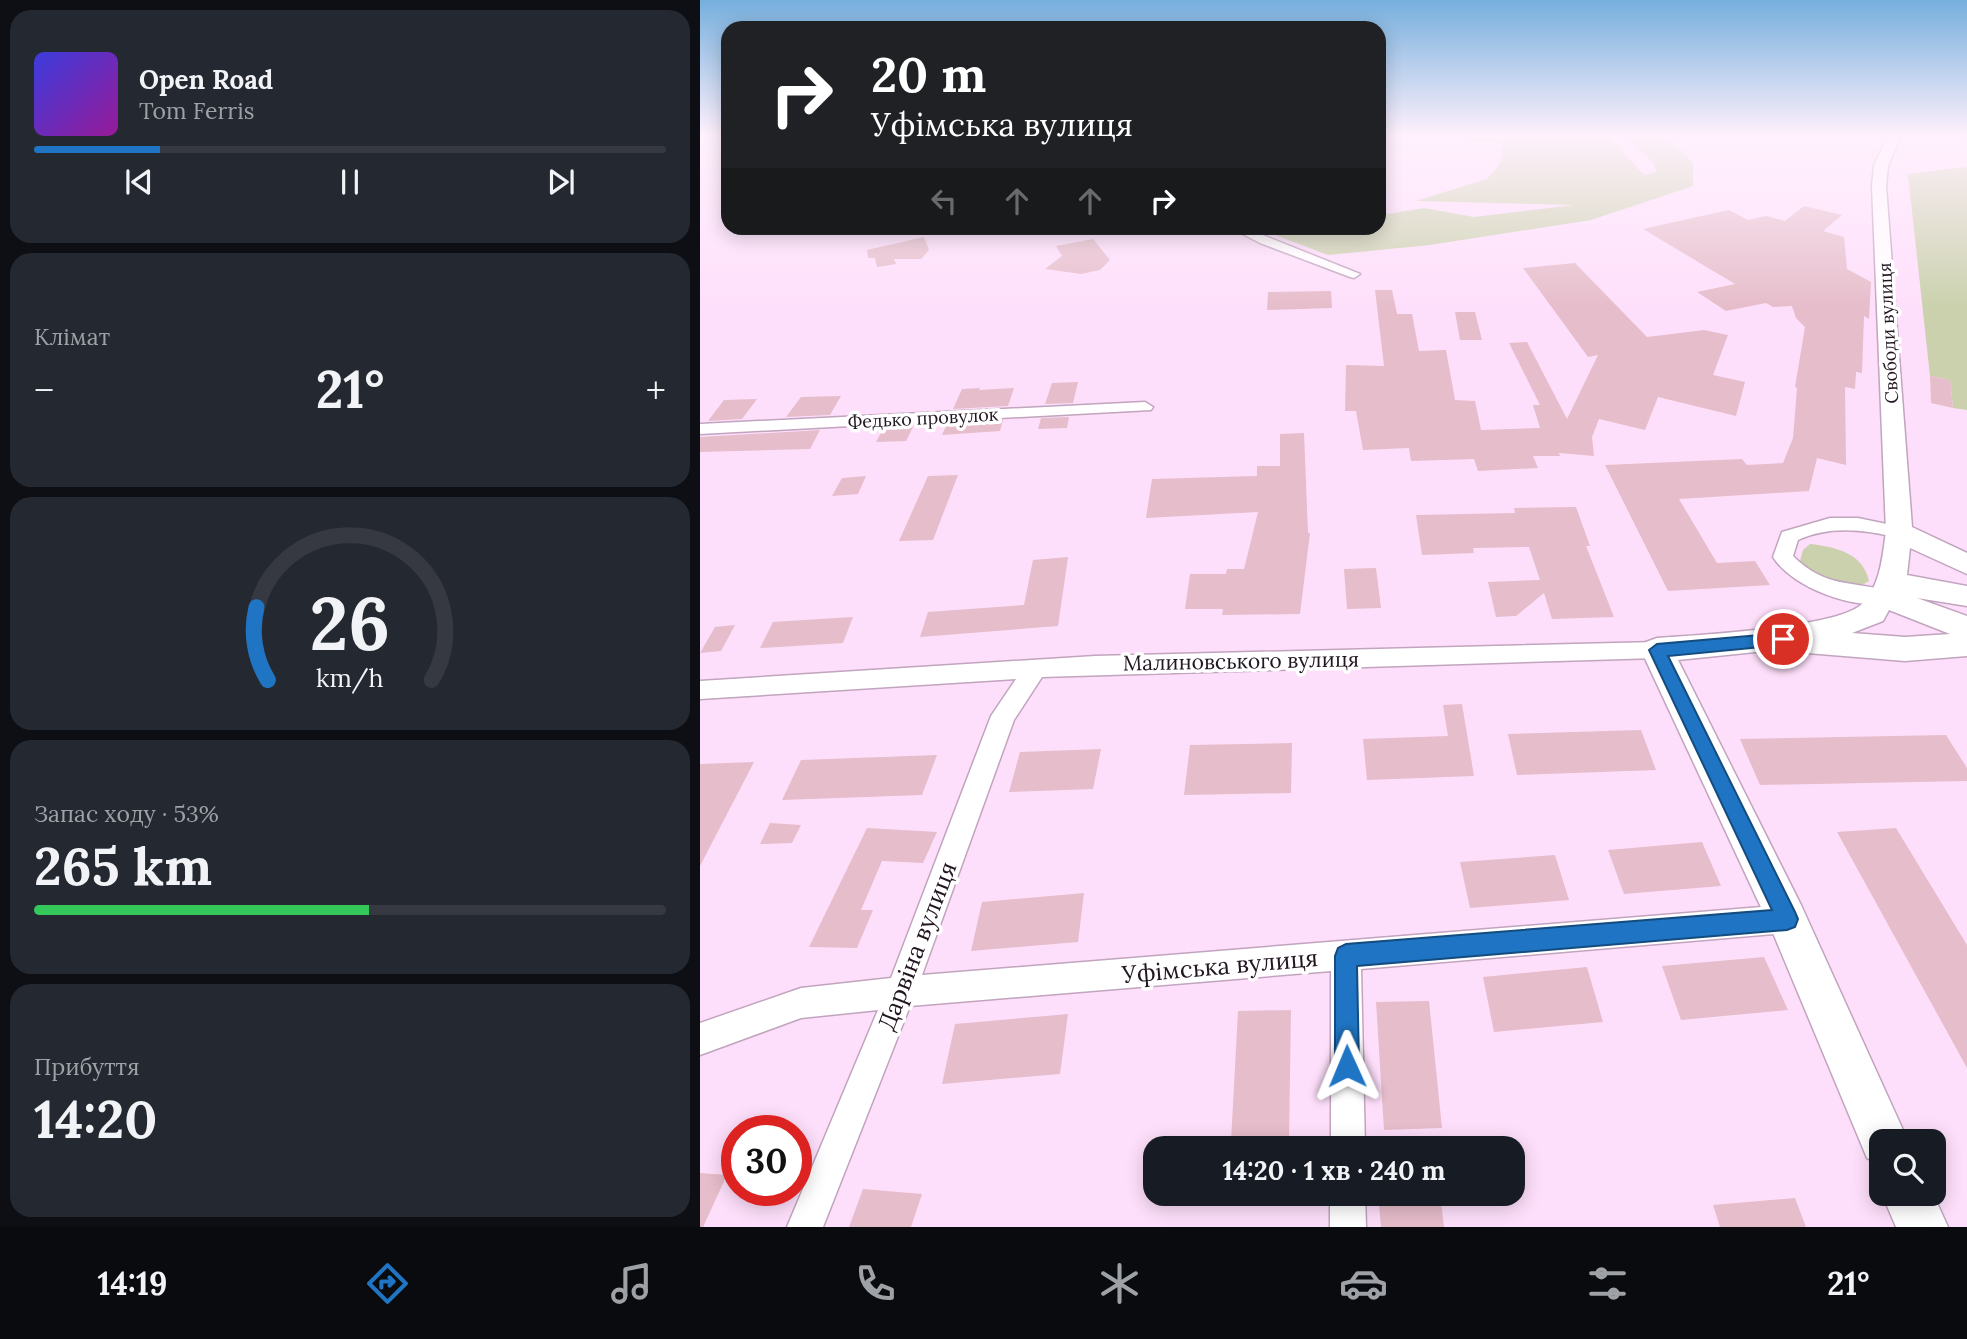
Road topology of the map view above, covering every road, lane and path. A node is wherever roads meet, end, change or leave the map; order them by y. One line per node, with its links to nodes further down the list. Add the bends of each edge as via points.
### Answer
1 (1879, 194): 6 (main road, Свободи вулиця)
2 (1255, 235): 3 (street)
3 (1354, 274)
4 (1145, 407): 5 (street, Федько провулок)
5 (700, 429)
6 (1899, 532): 7 (main road); 8 (main road, Свободи вулиця); 8 (street, via 1852,523 1824,525 1789,536 1784,547 1783,557 1814,584 1836,592)
7 (1967, 564)
8 (1889, 590): 9 (main road); 10 (main road); 11 (main road, via 1872,613)
9 (1967, 596)
10 (1967, 628)
11 (1783, 639): 12 (main road, via 1905,649); 13 (main road, Малиновського вулиця)
12 (1967, 644)
13 (1657, 650): 14 (street, Малиновського вулиця); 16 (main road)
14 (1035, 669): 15 (street, Малиновського вулиця); 18 (street, Дарвіна вулиця, via 1003,716)
15 (700, 690)
16 (1787, 919): 17 (street, Уфімська вулиця); 20 (main road)
17 (1346, 956): 18 (street, Уфімська вулиця); 21 (street)
18 (901, 992): 19 (street, Уфімська вулиця, via 801,1003); 24 (street, Дарвіна вулиця)
19 (700, 1039)
20 (1879, 1129)
21 (1348, 1136)
22 (1348, 1206): 25 (street)
23 (1912, 1206): 26 (main road)
24 (806, 1227)
25 (1348, 1227)
26 (1922, 1227)

